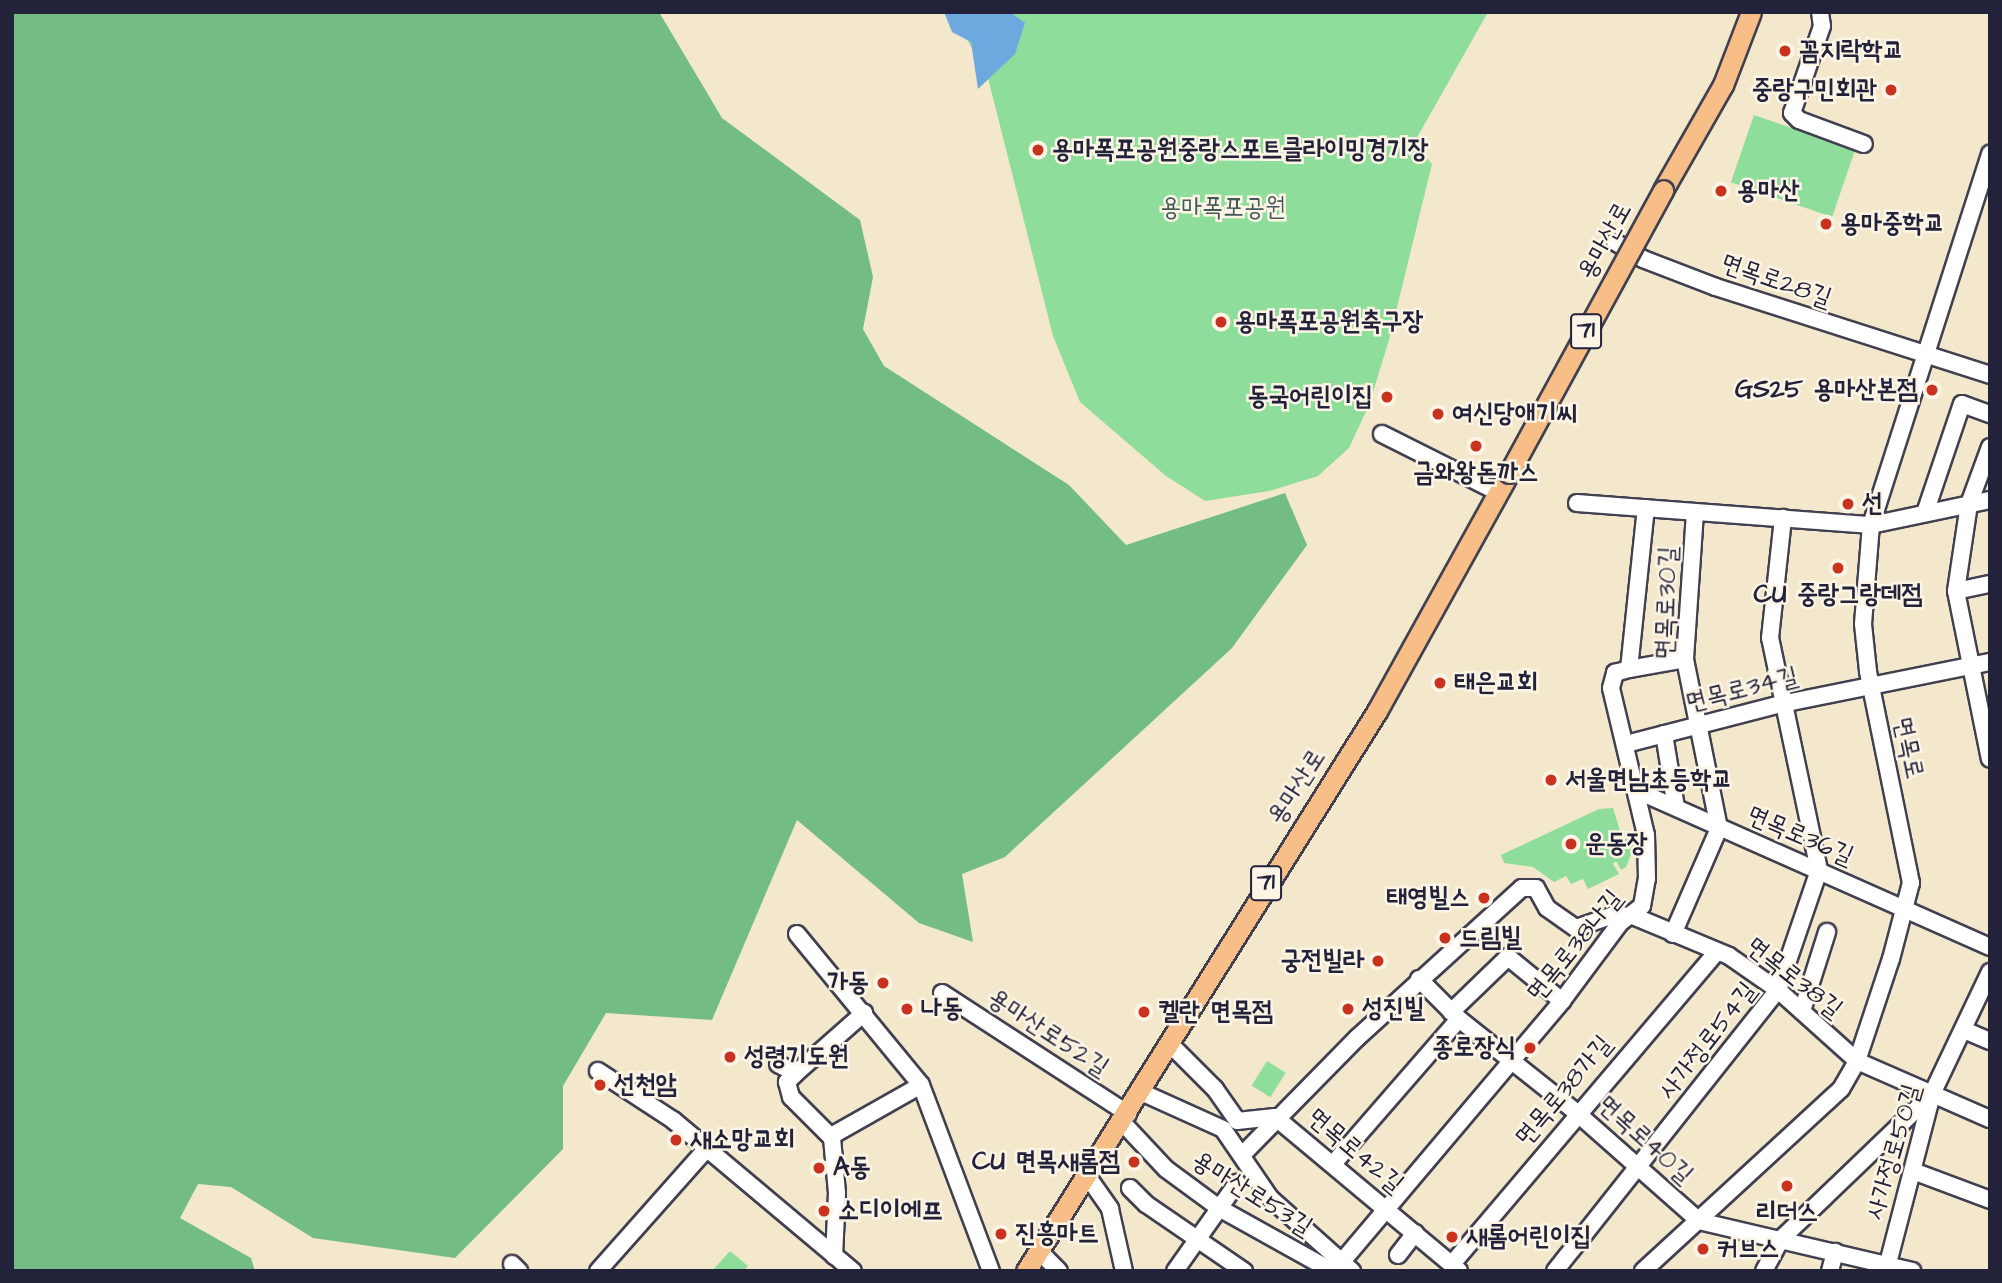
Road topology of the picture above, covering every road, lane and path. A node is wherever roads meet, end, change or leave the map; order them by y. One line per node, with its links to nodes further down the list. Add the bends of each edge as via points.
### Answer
1 (1751, 12): 11 (main road, 용마산로 / 71, bridge, via 1723,85)
2 (1820, 12): 3 (street, via 1822,26 1792,113 1799,120)
3 (1864, 144)
4 (1990, 154): 6 (street, 면목로)
5 (1615, 242): 6 (street, 면목로28길, via 1643,259 1716,287)
6 (1926, 355): 7 (street, 면목로28길); 19 (street, 면목로)
7 (1990, 375)
8 (1990, 414): 17 (street, via 1962,404)
9 (1382, 434): 11 (street)
10 (1990, 447): 14 (street)
11 (1498, 492): 53 (main road, 용마산로 / 71, via 1377,711 1250,908)
12 (1990, 500): 14 (street, 면목로30길)
13 (1577, 503): 15 (street, 면목로30길)
14 (1969, 504): 17 (street, 면목로30길); 21 (street)
15 (1646, 508): 16 (street, 면목로30길); 25 (street, 면목로38나길)
16 (1695, 513): 18 (street, 면목로30길); 22 (street, 면목로30길)
17 (1925, 513): 19 (street, 면목로30길)
18 (1783, 518): 19 (street, 면목로30길); 27 (street, via 1770,638)
19 (1871, 524): 26 (street, 면목로, via 1863,624)
20 (1990, 584): 21 (street)
21 (1956, 591): 24 (street)
22 (1685, 659): 25 (street); 28 (street, 면목로30길)
23 (1990, 662): 24 (street, 면목로34길)
24 (1970, 666): 26 (street, 면목로34길); 31 (street)
25 (1629, 669): 30 (street, 면목로38나길, via 1615,673 1611,688)
26 (1871, 686): 27 (street, 면목로34길); 36 (street, 면목로, via 1911,883)
27 (1782, 704): 28 (street, 면목로34길); 35 (street)
28 (1700, 726): 29 (street, 면목로34길); 34 (street, 면목로30길)
29 (1664, 734): 30 (street, 면목로34길); 33 (street)
30 (1626, 744): 32 (street, 면목로38나길)
31 (1990, 759)
32 (1638, 791): 33 (street, 면목로36길); 37 (street, 면목로38나길, via 1647,879 1642,906)
33 (1676, 807): 34 (street, 면목로36길)
34 (1719, 828): 35 (street, 면목로36길); 40 (street)
35 (1819, 870): 36 (street, 면목로36길); 45 (street, 사가정로54길)
36 (1904, 907): 41 (street, 면목로36길); 55 (street, 면목로)
37 (1633, 916): 40 (street, 면목로38길); 44 (street, via 1613,915 1576,928 1547,908 1536,888 1522,888); 47 (street, 면목로38나길, via 1620,923)
38 (1827, 932): 48 (street)
39 (797, 933): 49 (street)
40 (1672, 934): 42 (street, 면목로38길)
41 (1990, 947)
42 (1717, 951): 45 (street, 면목로38길); 62 (street, 면목로38가길)
43 (1990, 972): 51 (street, 사가정로50길)
44 (1419, 979): 50 (street, 면목로40길); 63 (street)
45 (1778, 990): 48 (street, 면목로38길); 70 (street, 사가정로54길)
46 (942, 993): 64 (street, 용마산로52길)
47 (1562, 1001): 50 (street, via 1508,957); 54 (street, 면목로38나길)
48 (1802, 1011): 55 (street, 면목로38길)
49 (864, 1013): 58 (street); 59 (street)
50 (1455, 1015): 54 (street, 면목로40길); 69 (street)
51 (1964, 1030): 52 (street); 61 (street, 사가정로50길)
52 (1990, 1041)
53 (1170, 1044): 60 (main road, 용마산로 / 71); 63 (street, 면목로42길, via 1215,1088 1237,1121)
54 (1512, 1059): 62 (street, 면목로40길); 77 (street, 면목로38나길)
55 (1857, 1061): 61 (street, 면목로38길); 78 (street, 면목로, via 1841,1089)
56 (778, 1065): 58 (street)
57 (598, 1071): 67 (street)
58 (796, 1073): 66 (street, via 787,1082 791,1097)
59 (921, 1085): 66 (street); 91 (street)
60 (1141, 1092): 64 (main road, 용마산로 / 71); 68 (street, via 1223,1129)
61 (1932, 1094): 65 (street, 면목로38길); 71 (street, 사가정로50길); 81 (street)
62 (1577, 1113): 70 (street, 면목로40길); 86 (street, 면목로38가길)
63 (1275, 1117): 68 (street); 69 (street, 면목로42길)
64 (1125, 1118): 72 (main road, 용마산로 / 71); 76 (street, 용마산로53길, via 1166,1169)
65 (1990, 1119)
66 (831, 1136): 85 (street, via 837,1193)
67 (708, 1147): 85 (street); 89 (street)
68 (1244, 1153): 87 (street, via 1270,1198)
69 (1333, 1164): 77 (street, 면목로42길)
70 (1639, 1170): 78 (street, 면목로40길); 97 (street, 사가정로54길)
71 (1913, 1171): 75 (street); 88 (street, 사가정로50길)
72 (1088, 1177): 82 (main road, 용마산로 / 71); 94 (street, via 1110,1209)
73 (1237, 1183): 76 (street)
74 (1130, 1188): 80 (street)
75 (1990, 1200)
76 (1219, 1208): 80 (street); 87 (street, 용마산로53길)
77 (1388, 1210): 79 (street, 면목로42길); 87 (street, 면목로38나길)
78 (1699, 1221): 81 (street); 98 (street, 면목로)
79 (1415, 1233): 84 (street); 86 (street, 면목로42길)
80 (1196, 1239): 95 (street); 96 (street)
81 (1781, 1239): 83 (street); 99 (street)
82 (1039, 1251): 92 (main road, 용마산로 / 71); 93 (street)
83 (1835, 1252): 88 (street); 100 (street)
84 (1398, 1255)
85 (834, 1256): 90 (street)
86 (1456, 1267)
87 (1340, 1268)
88 (1887, 1268): 101 (street)
89 (598, 1271)
90 (853, 1271)
91 (991, 1271)
92 (1026, 1271)
93 (1059, 1271)
94 (1124, 1271)
95 (1175, 1271)
96 (1244, 1271)
97 (1555, 1271)
98 (1643, 1271)
99 (1764, 1271)
100 (1830, 1271)
101 (1912, 1271)

